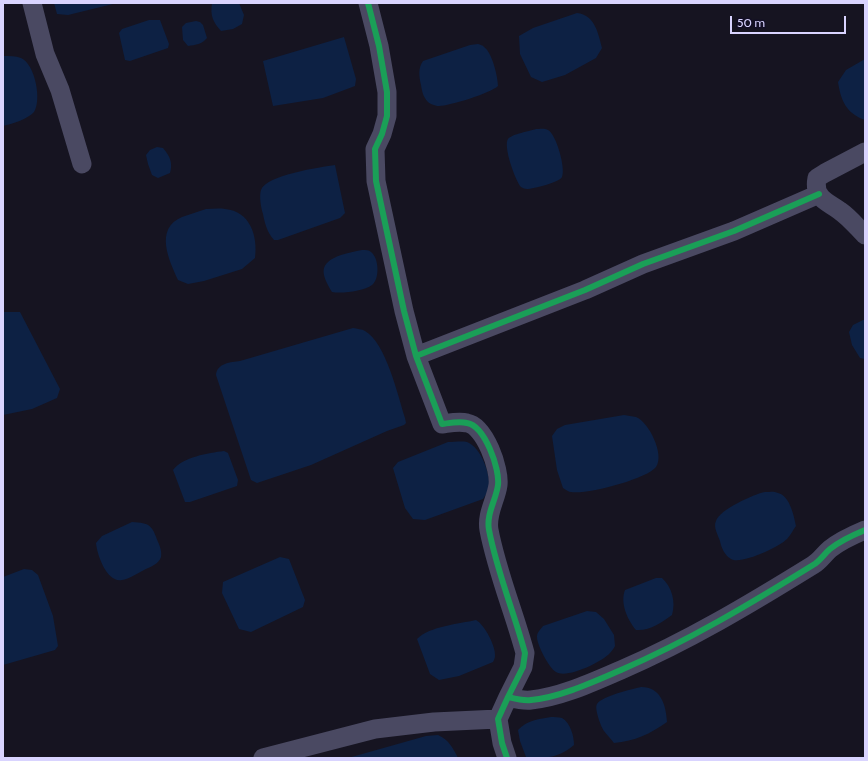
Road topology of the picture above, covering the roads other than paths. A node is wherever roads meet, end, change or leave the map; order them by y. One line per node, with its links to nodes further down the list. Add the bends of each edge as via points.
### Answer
1 (32, 3): 4 (street, via 45,54 60,90)
2 (368, 3): 7 (street, via 387,92 387,116 375,149 376,181)
3 (865, 152): 5 (street, via 818,178)
4 (82, 164)
5 (818, 194): 6 (street, via 825,202 841,211); 7 (street, via 734,231 643,264 585,290)
6 (865, 235)
7 (416, 356): 9 (street, via 442,424 468,423 479,431 497,467 498,484 488,527 524,653 523,667)
8 (865, 530): 9 (street, via 837,544 815,564 734,614 666,649 594,682 551,696 525,700)
9 (508, 697): 10 (street)
10 (498, 719): 11 (street, via 434,722 375,729); 12 (street)
11 (263, 758)
12 (507, 758)

